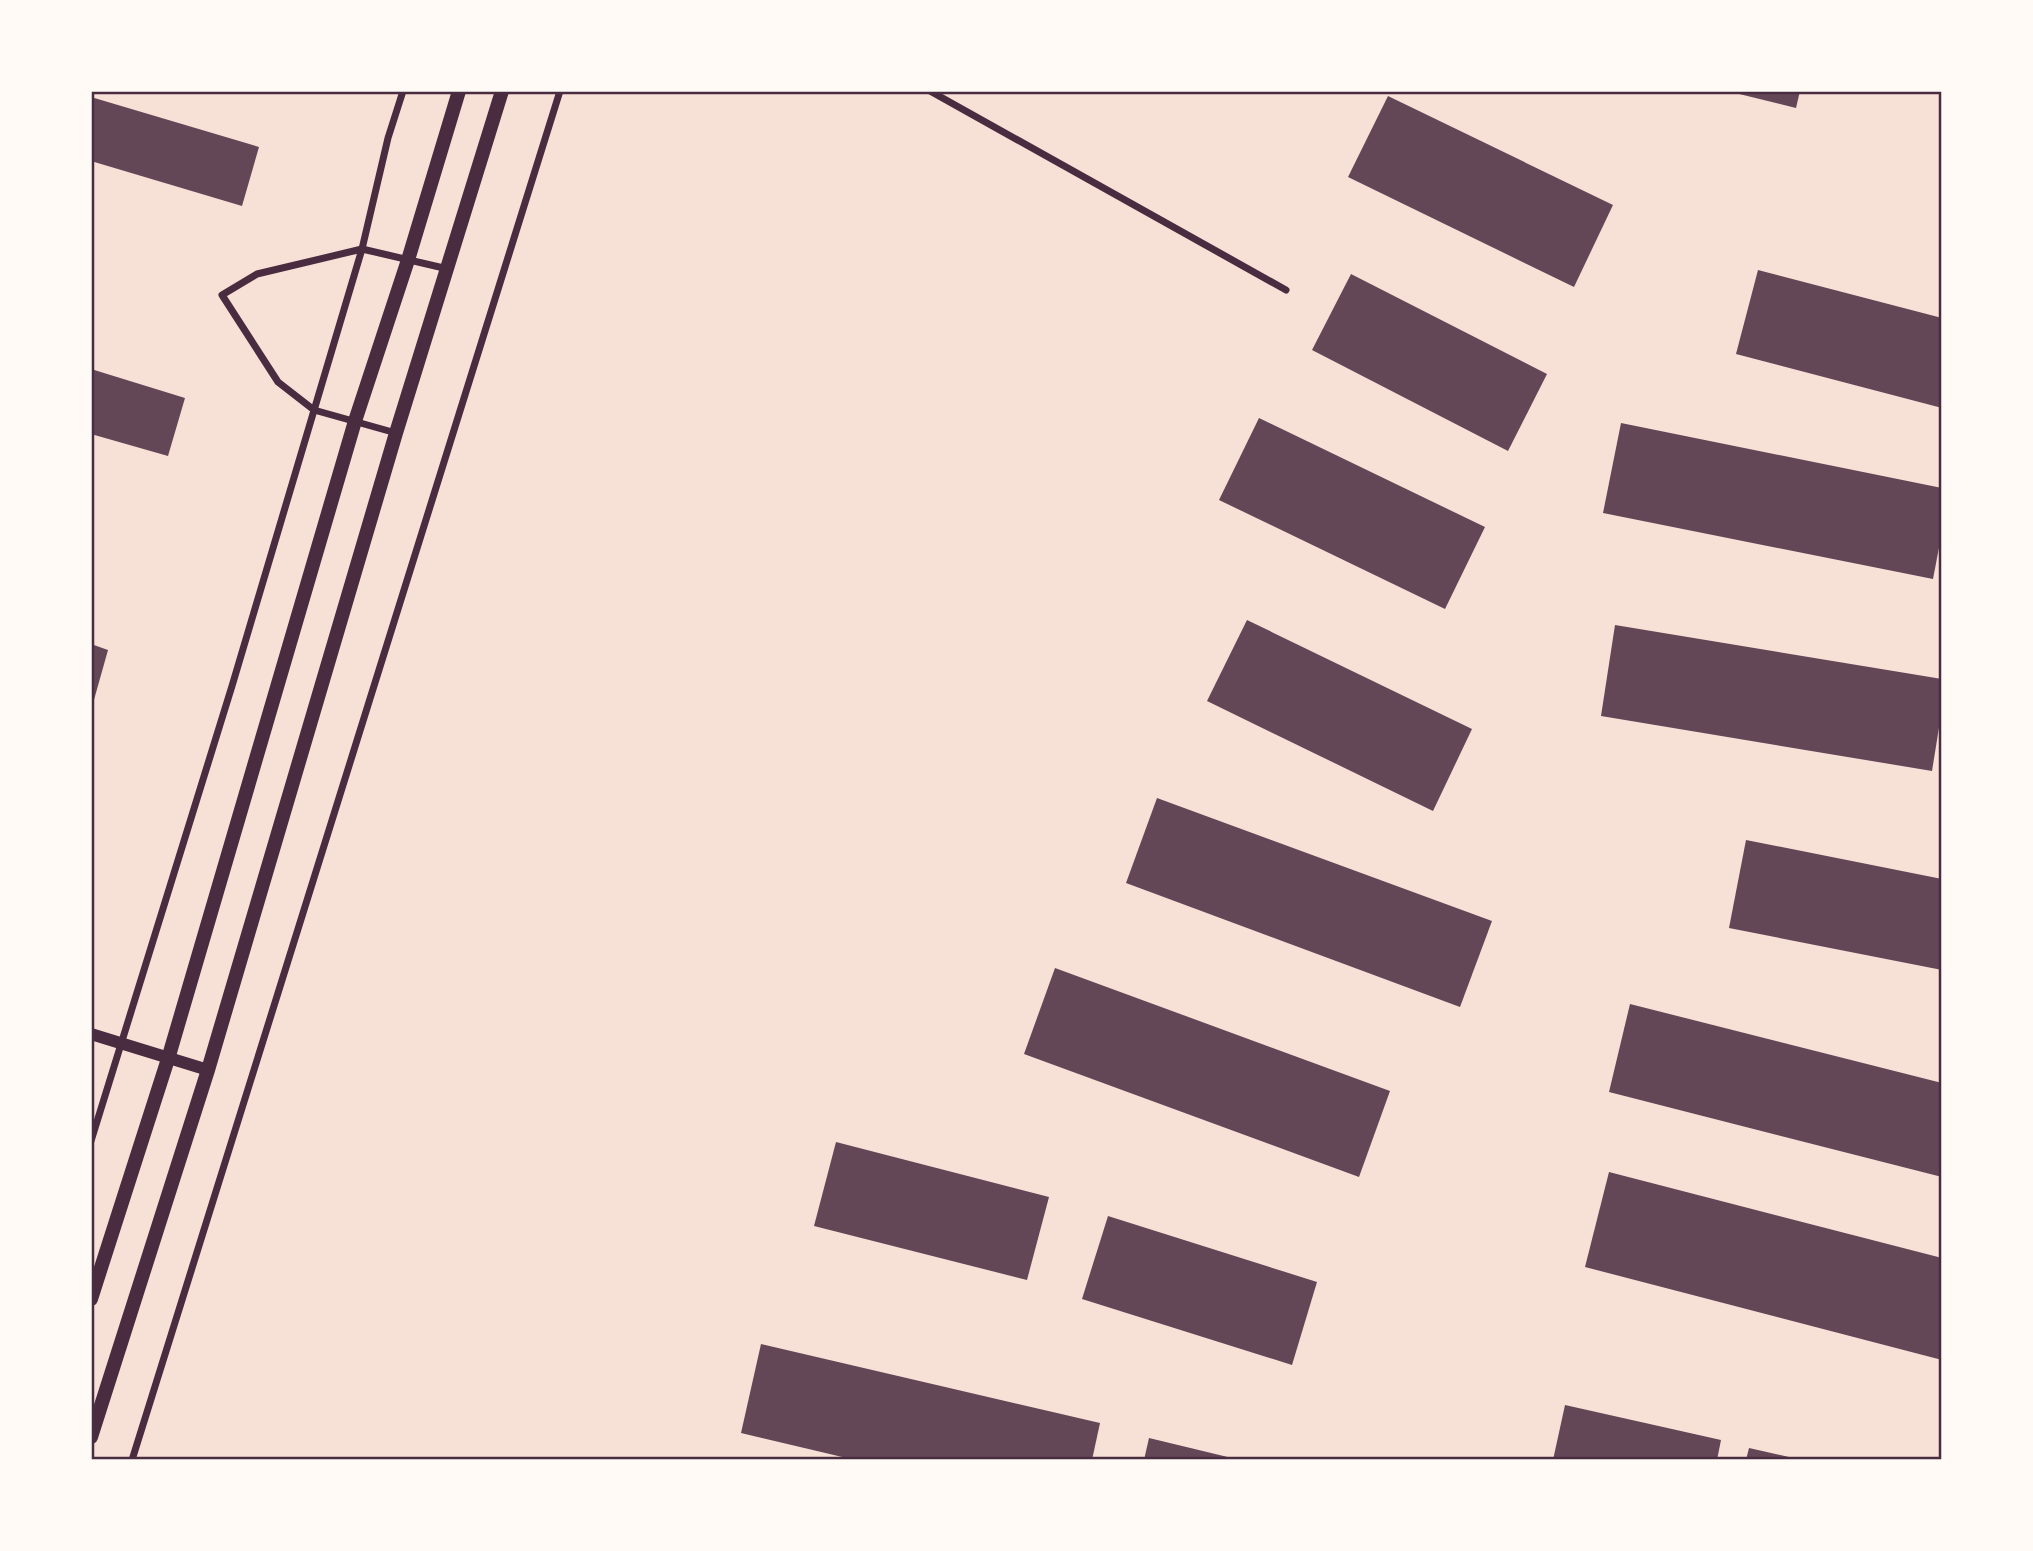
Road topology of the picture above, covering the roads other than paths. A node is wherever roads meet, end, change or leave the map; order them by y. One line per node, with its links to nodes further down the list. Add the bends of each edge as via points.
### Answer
1 (403, 91): 6 (street, via 387,138)
2 (458, 91): 7 (main road)
3 (502, 91): 8 (main road)
4 (560, 91): 20 (street)
5 (930, 91): 9 (street)
6 (362, 249): 7 (street); 10 (street); 10 (street, via 257,274 222,295 278,382)
7 (408, 260): 8 (street); 11 (main road)
8 (449, 269): 12 (main road)
9 (1286, 290)
10 (314, 410): 11 (street); 14 (street)
11 (355, 421): 12 (street); 15 (main road)
12 (396, 433): 16 (main road)
13 (91, 1034): 14 (street)
14 (122, 1043): 15 (street); 17 (street)
15 (168, 1059): 16 (street); 18 (main road)
16 (208, 1070): 19 (main road)
17 (91, 1141)
18 (91, 1299)
19 (91, 1437)
20 (132, 1460)

